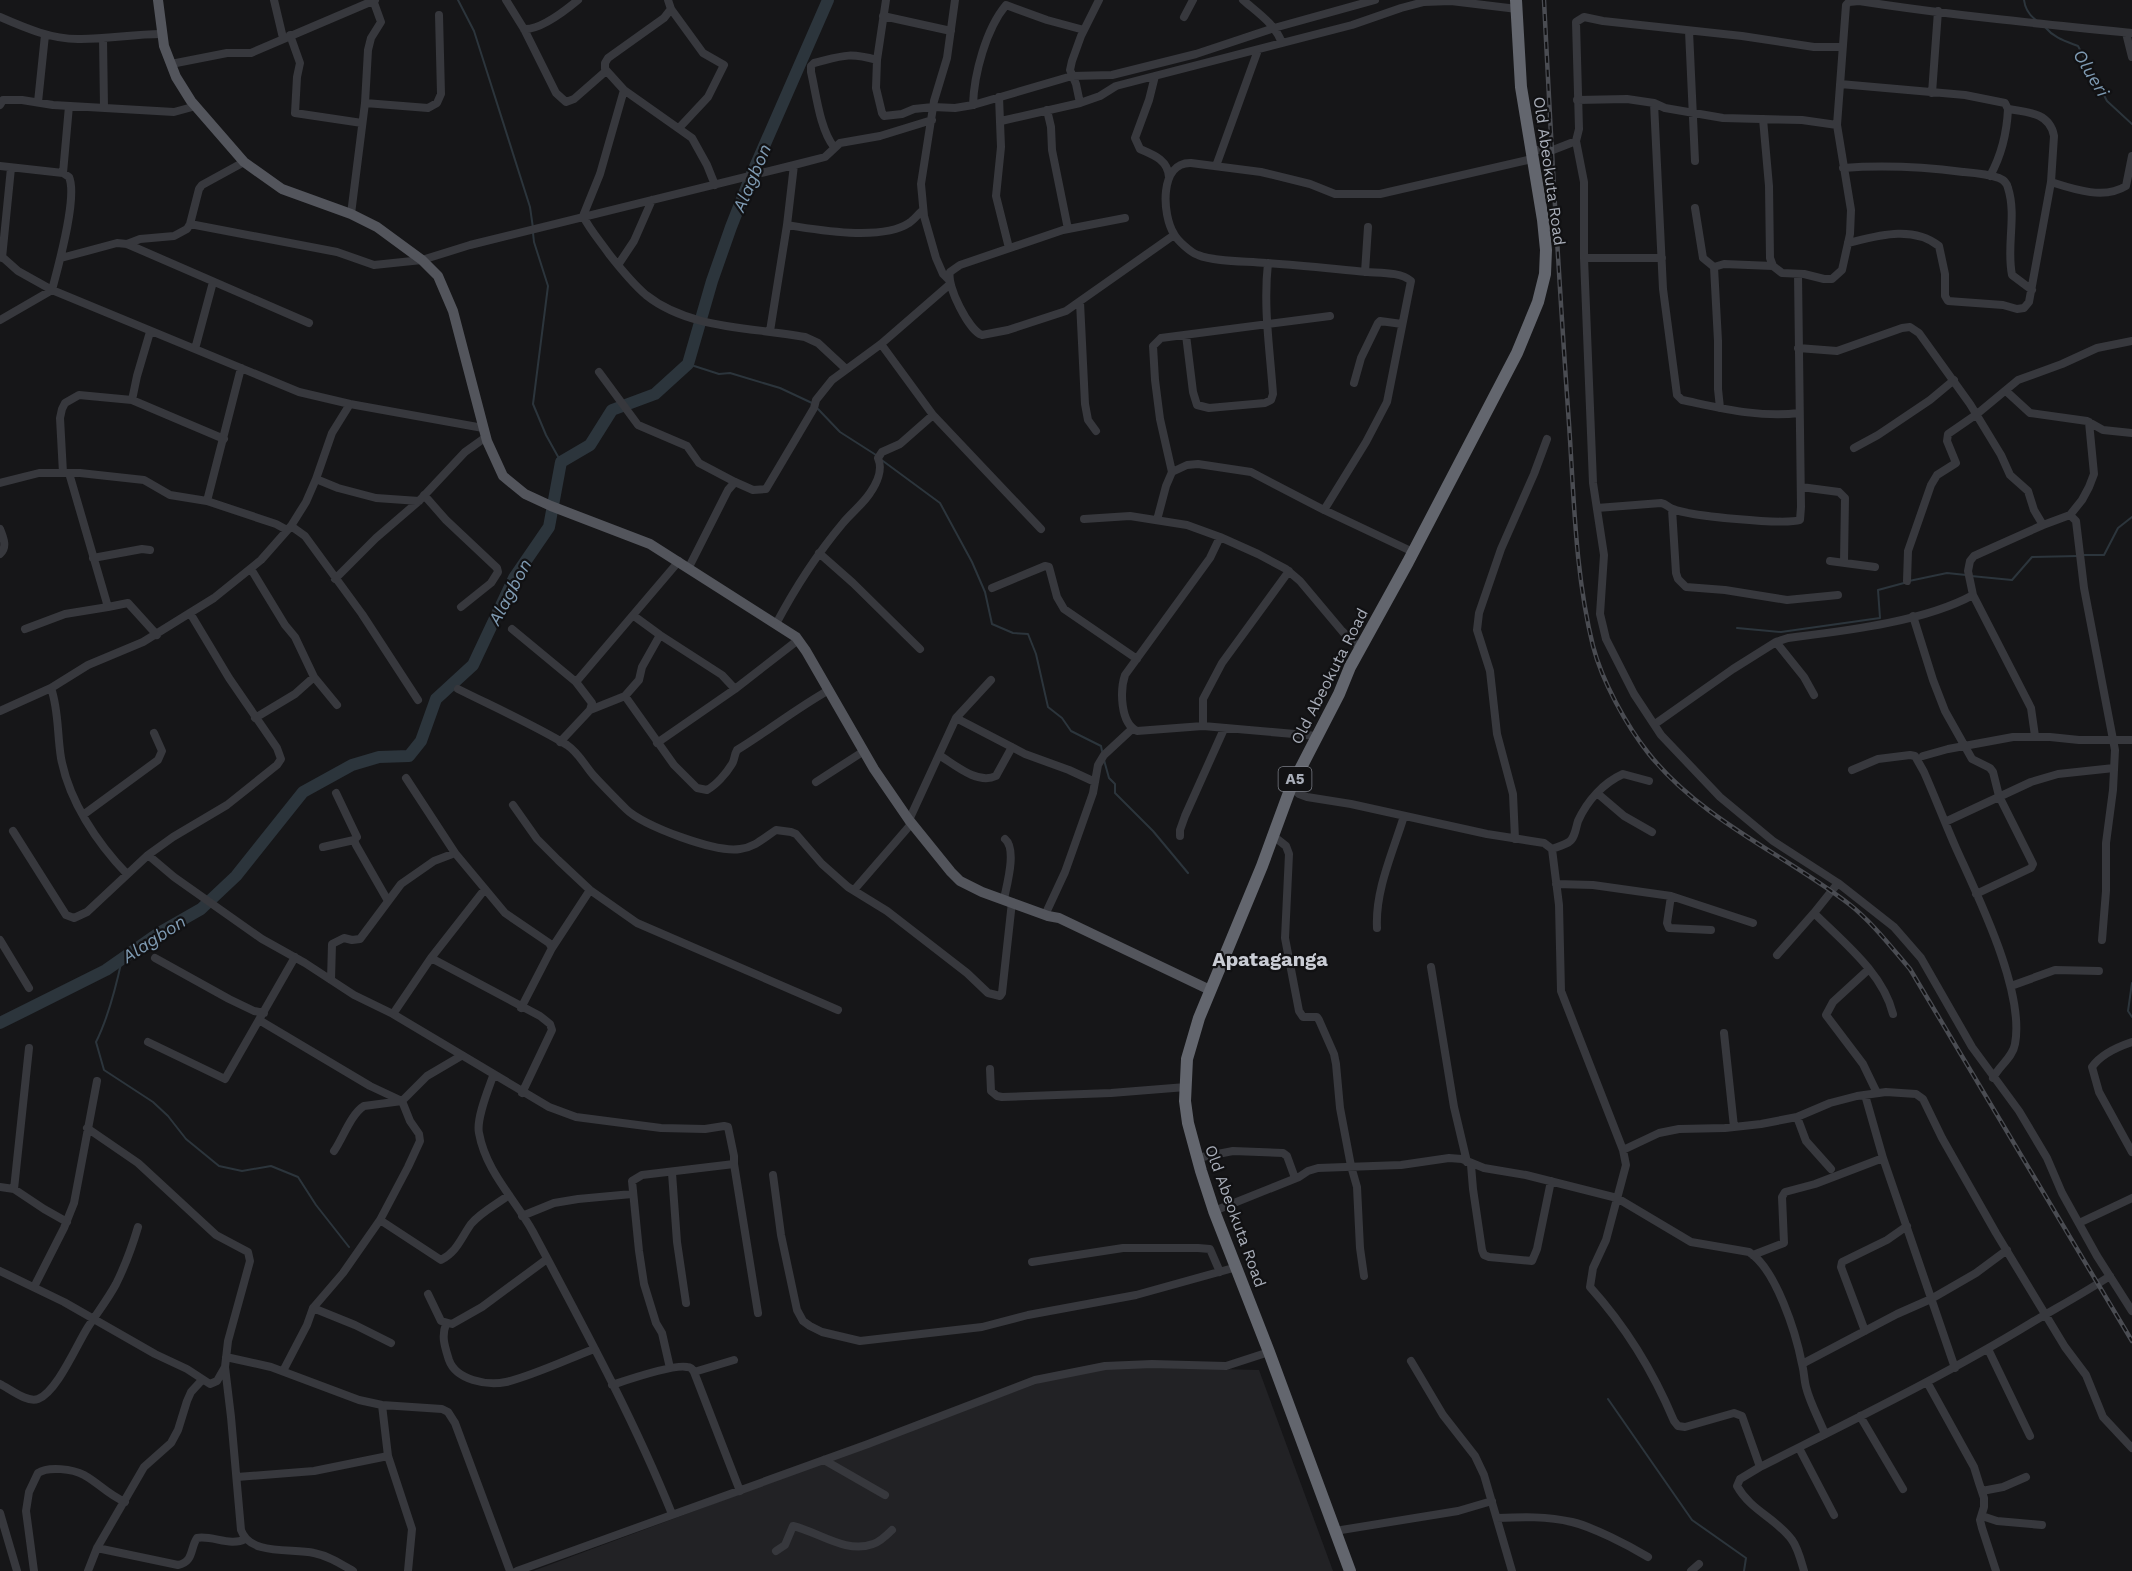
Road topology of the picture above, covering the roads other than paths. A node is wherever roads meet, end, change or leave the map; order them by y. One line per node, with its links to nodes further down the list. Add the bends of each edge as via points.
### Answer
1 (158, 0): 27 (main road)
2 (274, 0): 29 (street)
3 (374, 0): 29 (street); 49 (street, via 381,22 368,50)
4 (506, 0): 22 (street)
5 (578, 0): 22 (street, via 556,16)
6 (886, 0): 17 (street)
7 (955, 0): 24 (street)
8 (1099, 0): 23 (street)
9 (1193, 0): 20 (street)
10 (1243, 0): 21 (street)
11 (1375, 0): 12 (street)
12 (1362, 2): 18 (street); 21 (street)
13 (670, 5): 37 (street, via 664,18 608,58); 67 (street, via 703,53 724,67 708,97)
14 (1517, 5): 18 (street, via 1436,1); 70 (highway, Old Abeokuta Road / A5, via 1521,87)
15 (1938, 11): 26 (street); 32 (street, via 1849,2); 44 (street)
16 (439, 15): 49 (street, via 441,94 437,103 428,108)
17 (884, 16): 24 (street); 35 (street)
18 (1377, 16): 31 (street)
19 (0, 17): 28 (street)
20 (1184, 17)
21 (1274, 28): 31 (street); 38 (street, via 1197,54)
22 (524, 29): 37 (street, via 556,93 566,102)
23 (1084, 30): 39 (street, via 1072,61); 52 (street, via 1006,5 979,60)
24 (951, 31): 55 (street)
25 (1689, 31): 32 (street); 46 (street, via 1584,17 1576,22); 60 (street)
26 (2129, 33): 34 (street)
27 (161, 34): 30 (street); 36 (main road)
28 (45, 35): 30 (street, via 80,40); 47 (street)
29 (287, 37): 36 (street, via 246,54 227,53); 64 (street, via 300,63 295,113)
30 (104, 38): 56 (street)
31 (1282, 43): 33 (street)
32 (1842, 47): 41 (street)
33 (1258, 50): 40 (street); 76 (street)
34 (2132, 57)
35 (877, 60): 57 (street, via 876,88 882,115); 69 (street, via 848,54 811,66 825,130)
36 (171, 64): 54 (main road)
37 (606, 71): 43 (street)
38 (1112, 75): 39 (street); 42 (street)
39 (1072, 76): 45 (street); 50 (street)
40 (1155, 76): 42 (street); 81 (street, via 1135,138 1140,149 1167,165)
41 (1840, 84): 44 (street); 66 (street)
42 (1116, 86): 50 (street)
43 (624, 90): 67 (street); 88 (street, via 600,174)
44 (1932, 93): 58 (street, via 1985,99 2005,104)
45 (999, 97): 52 (street); 63 (street)
46 (1577, 100): 48 (street); 68 (street)
47 (38, 102): 51 (street, via 6,100); 53 (street)
48 (1654, 103): 60 (street); 101 (street)
49 (365, 104): 64 (street)
50 (1080, 104): 59 (street)
51 (0, 105)
52 (974, 105): 55 (street)
53 (69, 106): 56 (street); 79 (street)
54 (196, 106): 56 (street, via 174,112); 73 (main road)
55 (933, 107): 57 (street); 62 (street)
56 (104, 108)
57 (914, 109): 65 (street)
58 (2008, 109): 80 (street, via 2005,137); 82 (street, via 2037,115 2050,124 2054,136)
59 (1047, 110): 63 (street); 93 (street)
60 (1693, 112): 61 (street); 72 (street)
61 (1763, 119): 66 (street); 105 (street)
62 (932, 120): 65 (street); 86 (street, via 921,184)
63 (1001, 121): 97 (street, via 996,196)
64 (362, 123): 87 (street)
65 (918, 125): 69 (street)
66 (1837, 125): 78 (street)
67 (680, 128): 83 (street, via 700,150)
68 (1576, 141): 70 (street); 100 (street, via 1584,182)
69 (834, 147): 74 (street, via 825,157)
70 (1532, 154): 76 (street, via 1380,195 1335,194 1289,178); 165 (highway, Old Abeokuta Road / A5, via 1546,250 1538,302 1517,353)
71 (2132, 156): 82 (street, via 2126,186 2118,191 2078,191)
72 (1695, 161)
73 (244, 162): 87 (main road, via 282,189); 90 (street, via 202,185)
74 (794, 165): 83 (street); 91 (street)
75 (0, 166): 77 (street)
76 (1216, 166): 81 (street, via 1186,162)
77 (11, 168): 79 (street); 98 (street)
78 (1843, 168): 80 (street, via 1934,168); 95 (street, via 1851,210)
79 (63, 173): 99 (street, via 69,177 72,188)
80 (1990, 176): 112 (street, via 2002,179 2009,189 2012,275)
81 (1169, 177): 94 (street, via 1167,212)
82 (2051, 182): 112 (street)
83 (715, 185): 84 (street)
84 (652, 200): 88 (street); 104 (street, via 634,241)
85 (1695, 208): 106 (street, via 1702,258)
86 (923, 210): 91 (street, via 909,224 868,233); 110 (street, via 936,258)
87 (351, 214): 102 (main road, via 377,227)
88 (583, 216): 102 (street); 104 (street)
89 (1125, 218): 93 (street)
90 (190, 224): 96 (street, via 174,236); 102 (street, via 337,252 374,265)
91 (787, 225): 119 (street)
92 (1368, 227): 107 (street)
93 (1068, 229): 97 (street)
94 (1174, 235): 103 (street, via 1197,255); 113 (street)
95 (1848, 243): 108 (street, via 1842,270 1836,278); 112 (street, via 1898,233 1932,240 1939,246 1948,301 2017,309 2027,305)
96 (127, 244): 99 (street, via 117,243); 109 (street)
97 (1009, 248): 110 (street, via 960,265 950,272)
98 (1, 256): 111 (street, via 18,271)
99 (61, 258): 111 (street)
100 (1584, 258): 101 (street); 153 (street)
101 (1662, 258): 134 (street, via 1677,395 1682,400)
102 (422, 260): 140 (main road, via 438,276 453,311)
103 (1268, 263): 107 (street); 117 (street)
104 (618, 265): 119 (street, via 646,295 667,309 694,318)
105 (1773, 266): 106 (street); 108 (street, via 1782,273)
106 (1714, 267): 134 (street)
107 (1365, 272): 118 (street, via 1403,276 1412,281)
108 (1798, 274): 124 (street)
109 (213, 282): 116 (street); 125 (street)
110 (949, 282): 113 (street, via 973,329 982,335 1042,320); 123 (street)
111 (52, 290): 115 (street); 120 (street)
112 (2032, 290)
113 (1080, 302): 139 (street, via 1085,404 1088,420)
114 (1330, 316): 117 (street)
115 (0, 320)
116 (309, 323)
117 (1266, 324): 121 (street); 121 (street, via 1273,394 1265,403 1209,408 1197,405)
118 (1402, 324): 130 (street, via 1386,320 1378,323); 155 (street, via 1387,402)
119 (770, 331): 127 (street, via 818,343)
120 (150, 332): 125 (street); 132 (street)
121 (1186, 334): 145 (street, via 1161,338 1152,349 1160,419)
122 (2132, 341): 131 (street, via 2086,352 2018,380)
123 (881, 344): 127 (street); 137 (street)
124 (1798, 348): 129 (street, via 1837,351 1911,327); 135 (street)
125 (195, 350): 126 (street)
126 (241, 368): 133 (street, via 299,392); 142 (street)
127 (846, 369): 148 (street, via 816,400 766,489 753,490)
128 (599, 372): 148 (street, via 638,425 687,446 699,463)
129 (1954, 380): 136 (street); 144 (street, via 1930,400)
130 (1354, 383)
131 (2006, 391): 136 (street); 138 (street, via 2030,413)
132 (132, 400): 142 (street); 146 (street, via 78,395 65,403 60,418)
133 (350, 404): 140 (street); 147 (street, via 332,433)
134 (1720, 408): 135 (street, via 1765,414)
135 (1799, 413): 150 (street)
136 (1977, 414): 159 (street, via 2010,475 2028,491); 176 (street, via 1948,434 1956,463 1937,476 1931,486 1908,551)
137 (933, 415): 162 (street); 166 (street, via 900,444 882,452 878,476 869,495)
138 (2090, 422): 141 (street, via 2103,430); 156 (street, via 2094,474)
139 (1096, 431)
140 (484, 432): 151 (street); 171 (main road, via 504,476 525,494 650,544)
141 (2132, 433)
142 (224, 439): 152 (street)
143 (1547, 439): 246 (street, via 1501,549 1478,622 1490,671 1497,734 1513,794)
144 (1854, 448)
145 (1172, 472): 155 (street, via 1198,464 1251,472); 158 (street)
146 (66, 473): 149 (street, via 39,473); 152 (street, via 144,480 170,495); 168 (street)
147 (316, 479): 151 (street, via 376,498); 160 (street)
148 (735, 482): 171 (street)
149 (0, 483)
150 (1801, 487): 154 (street, via 1801,518 1797,521 1719,517); 170 (street, via 1843,494)
151 (421, 498): 175 (street); 181 (street, via 497,568 491,583)
152 (207, 501): 160 (street)
153 (1597, 508): 154 (street, via 1666,504); 210 (street, via 1604,555 1600,614 1606,639 1634,694)
154 (1672, 509): 178 (street, via 1676,573 1686,588 1787,600)
155 (1324, 510): 165 (street)
156 (2070, 515): 159 (street); 218 (street, via 2076,521 2084,588)
157 (1084, 519): 158 (street, via 1130,516)
158 (1156, 520): 163 (street, via 1187,525)
159 (2043, 525): 179 (street, via 1974,556 1968,571)
160 (289, 528): 173 (street); 175 (street, via 305,536)
161 (0, 529): 167 (street, via 5,546)
162 (1041, 529)
163 (1220, 537): 174 (street); 194 (street, via 1210,558)
164 (150, 550): 168 (street)
165 (1413, 552): 192 (highway, Old Abeokuta Road / A5)
166 (819, 553): 185 (street); 193 (street)
167 (0, 554)
168 (93, 558): 180 (street)
169 (1830, 561): 170 (street)
170 (1844, 562): 172 (street)
171 (684, 564): 183 (street); 185 (main road)
172 (1875, 567)
173 (251, 568): 182 (street); 195 (street, via 295,638)
174 (1289, 571): 192 (street); 211 (street, via 1222,663 1203,699)
175 (335, 579): 204 (street)
176 (1907, 581)
177 (992, 588): 194 (street, via 1048,567 1064,609)
178 (1838, 595)
179 (1973, 595): 184 (street); 216 (street, via 2031,708)
180 (108, 606): 186 (street, via 65,614); 188 (street, via 128,603)
181 (461, 608)
182 (190, 613): 188 (street); 208 (street)
183 (634, 616): 189 (street); 197 (street)
184 (1913, 616): 191 (street); 221 (street, via 1933,680)
185 (776, 624): 190 (main road)
186 (25, 629)
187 (512, 629): 197 (street)
188 (157, 635): 198 (street, via 88,665)
189 (660, 635): 200 (street, via 722,675); 203 (street, via 639,680)
190 (798, 640): 200 (street); 201 (main road)
191 (1776, 642): 202 (street); 210 (street)
192 (1360, 648): 215 (highway, Old Abeokuta Road / A5)
193 (920, 649)
194 (1137, 659): 212 (street, via 1121,687 1126,718)
195 (314, 677): 205 (street); 208 (street, via 295,694)
196 (990, 680): 209 (street)
197 (576, 682): 206 (street, via 592,703)
198 (51, 688): 207 (street); 237 (street, via 66,779)
199 (458, 689): 219 (street)
200 (735, 689): 220 (street)
201 (829, 690): 220 (street, via 737,750 733,762 715,785 706,790 697,788); 223 (main road)
202 (1814, 695)
203 (626, 696): 206 (street); 220 (street)
204 (418, 700)
205 (337, 705)
206 (590, 710): 219 (street)
207 (0, 711)
208 (255, 718): 251 (street, via 277,748 281,759 277,765 238,797)
209 (956, 718): 222 (street); 224 (street)
210 (1655, 724): 254 (street, via 1720,797 1773,841)
211 (1203, 726): 212 (street); 213 (street)
212 (1132, 729): 231 (street, via 1104,755)
213 (1224, 729): 215 (street); 244 (street)
214 (154, 733): 237 (street, via 162,751 158,760)
215 (1317, 736): 232 (highway, Old Abeokuta Road / A5)
216 (2035, 736): 218 (street); 221 (street)
217 (2132, 740): 218 (street)
218 (2114, 741): 226 (street)
219 (560, 742): 257 (street, via 569,746 593,775 639,818 690,840 726,850 748,847 776,830 791,832)
220 (657, 743)
221 (1963, 746): 225 (street); 235 (street, via 1974,761 1993,772)
222 (1012, 747): 224 (street, via 991,779 968,773); 231 (street)
223 (864, 751): 230 (street); 239 (main road)
224 (939, 755): 239 (street)
225 (1923, 756)
226 (2114, 768): 235 (street, via 2058,774); 268 (street)
227 (1852, 770): 240 (street, via 1878,759 1915,756)
228 (406, 778): 250 (street)
229 (1649, 781): 234 (street, via 1623,774)
230 (816, 782)
231 (1095, 782): 263 (street)
232 (1291, 787): 238 (street, via 1307,797); 243 (highway, Old Abeokuta Road / A5)
233 (336, 793): 247 (street, via 357,837)
234 (1597, 793): 242 (street, via 1624,816); 249 (street, via 1578,820 1569,843)
235 (1999, 796): 240 (street); 258 (street, via 2033,864)
236 (513, 805): 256 (street, via 537,839)
237 (83, 815): 252 (street)
238 (1404, 816): 246 (street); 265 (street, via 1383,879)
239 (910, 821): 257 (street); 261 (main road, via 960,881)
240 (1945, 822): 258 (street)
241 (13, 831): 252 (street, via 66,915 74,918 87,912)
242 (1652, 832)
243 (1272, 835): 280 (highway, Old Abeokuta Road / A5); 310 (street, via 1286,846 1289,854 1284,930 1292,985 1303,1017 1317,1017 1334,1054)
244 (1180, 836)
245 (1005, 839): 261 (street, via 1011,855)
246 (1515, 839): 249 (street, via 1544,843)
247 (354, 840): 248 (street); 260 (street)
248 (323, 847)
249 (1552, 849): 253 (street)
250 (455, 853): 255 (street); 260 (street, via 434,861 401,884)
251 (148, 855): 252 (street); 271 (street, via 262,939)
252 (127, 874)
253 (1556, 884): 259 (street); 303 (street, via 1561,992)
254 (1838, 884): 262 (street); 293 (street, via 1894,927 1921,958)
255 (485, 889): 269 (street, via 505,913); 273 (street)
256 (590, 890): 269 (street); 282 (street, via 637,923)
257 (854, 890): 261 (street, via 887,911 994,996 1002,993)
258 (1976, 894): 278 (street)
259 (1671, 896): 264 (street); 266 (street, via 1669,928)
260 (388, 901): 277 (street, via 360,939 344,938 332,944)
261 (1008, 901): 263 (main road)
262 (1814, 913): 270 (street); 275 (street)
263 (1046, 915): 280 (main road)
264 (1753, 923)
265 (1377, 928)
266 (1711, 930)
267 (0, 940): 279 (street)
268 (2102, 940)
269 (552, 948): 281 (street)
270 (1777, 955)
271 (295, 957): 277 (street); 285 (street)
272 (155, 958): 285 (street)
273 (431, 958): 281 (street); 283 (street)
274 (1431, 967): 308 (street, via 1454,1107)
275 (1869, 969): 284 (street, via 1888,996); 297 (street, via 1833,1002 1826,1015 1863,1064)
276 (2099, 971): 278 (street, via 2055,970)
277 (331, 980): 283 (street)
278 (2011, 986): 293 (street, via 2015,1046)
279 (29, 988)
280 (1209, 992): 295 (highway, Old Abeokuta Road / A5, via 1187,1059)
281 (521, 1008): 296 (street, via 540,1016 552,1030)
282 (838, 1010)
283 (393, 1014): 290 (street)
284 (1893, 1014)
285 (261, 1017): 287 (street, via 225,1080); 299 (street, via 370,1086)
286 (1724, 1034): 301 (street)
287 (148, 1042)
288 (2132, 1042): 305 (street, via 2111,1051 2092,1067 2099,1092)
289 (29, 1048): 317 (street)
290 (461, 1056): 292 (street); 299 (street, via 427,1076)
291 (990, 1070): 295 (street, via 991,1091 1002,1097)
292 (493, 1076): 296 (street); 319 (street, via 478,1130 484,1153)
293 (1993, 1077): 326 (street, via 2047,1158)
294 (97, 1081): 302 (street)
295 (1186, 1087): 306 (highway, Old Abeokuta Road / A5, via 1188,1123)
296 (522, 1093): 309 (street, via 576,1117 661,1128 728,1127)
297 (1877, 1093): 298 (street); 329 (street, via 1916,1094 1923,1099)
298 (1865, 1095): 300 (street, via 1830,1103); 307 (street)
299 (402, 1101): 304 (street, via 359,1109); 324 (street, via 420,1141)
300 (1797, 1117): 301 (street); 311 (street, via 1806,1141)
301 (1734, 1127): 303 (street, via 1659,1133)
302 (87, 1128): 325 (street); 353 (street, via 138,1163 216,1235 248,1252 250,1261)
303 (1623, 1150): 320 (street, via 1626,1165)
304 (334, 1151)
305 (2132, 1152)
306 (1197, 1158): 314 (street, via 1233,1151 1283,1153); 322 (highway, Old Abeokuta Road / A5)
307 (1883, 1158): 327 (street); 330 (street, via 1785,1192 1784,1243)
308 (1469, 1163): 310 (street, via 1449,1158 1401,1165); 315 (street); 315 (street, via 1482,1250 1489,1257 1532,1261)
309 (734, 1164): 312 (street); 344 (street)
310 (1351, 1166): 314 (street, via 1318,1168); 336 (street, via 1357,1187)
311 (1831, 1169)
312 (672, 1173): 318 (street, via 642,1175 632,1183); 341 (street)
313 (773, 1175): 335 (street, via 797,1310 803,1321 822,1332 860,1341 982,1328)
314 (1295, 1178): 322 (street)
315 (1551, 1181): 320 (street)
316 (0, 1187): 317 (street)
317 (14, 1189): 325 (street)
318 (632, 1194): 323 (street, via 562,1202); 358 (street, via 644,1284)
319 (509, 1195): 323 (street); 324 (street, via 479,1216 457,1247 441,1260)
320 (1617, 1198): 330 (street, via 1691,1242); 374 (street, via 1590,1287 1636,1344 1674,1422 1685,1427 1734,1413 1742,1416)
321 (2132, 1198): 326 (street)
322 (1214, 1211): 333 (highway, Old Abeokuta Road / A5)
323 (522, 1216): 331 (street)
324 (380, 1220): 342 (street)
325 (67, 1222): 338 (street)
326 (2079, 1223): 337 (street)
327 (1907, 1226): 340 (street); 348 (street, via 1842,1262)
328 (138, 1227): 346 (street, via 120,1275)
329 (2007, 1251): 340 (street); 345 (street)
330 (1753, 1255): 356 (street, via 1777,1289)
331 (547, 1259): 347 (street, via 466,1318); 350 (street)
332 (1032, 1262): 335 (street, via 1123,1248 1198,1248 1210,1249)
333 (1237, 1268): 335 (street); 352 (highway, Old Abeokuta Road / A5)
334 (0, 1271): 338 (street)
335 (1220, 1272)
336 (1364, 1276)
337 (2110, 1276): 343 (street); 345 (street)
338 (34, 1287): 346 (street)
339 (428, 1294): 347 (street)
340 (1931, 1299): 348 (street); 359 (street)
341 (686, 1303)
342 (313, 1308): 349 (street); 360 (street)
343 (2132, 1311)
344 (758, 1313)
345 (2047, 1316): 351 (street); 371 (street, via 2091,1385 2103,1417)
346 (94, 1318): 362 (street); 364 (street, via 72,1358 44,1395 28,1399)
347 (446, 1324): 350 (street, via 442,1333 451,1365 475,1381 507,1382)
348 (1864, 1331): 356 (street)
349 (391, 1343)
350 (594, 1349): 365 (street)
351 (1988, 1349): 359 (street); 369 (street)
352 (1269, 1352): 373 (street, via 1226,1366 1104,1366 1035,1380); 390 (highway, Old Abeokuta Road / A5)
353 (226, 1357): 357 (street); 360 (street)
354 (735, 1360): 361 (street)
355 (1411, 1361): 381 (street, via 1443,1415 1475,1456)
356 (1802, 1364): 368 (street, via 1806,1387)
357 (225, 1367): 362 (street, via 217,1381 210,1384); 375 (street)
358 (670, 1368): 361 (street, via 686,1366); 365 (street)
359 (1955, 1368): 363 (street)
360 (283, 1371): 366 (street, via 347,1397)
361 (694, 1372): 378 (street)
362 (202, 1380): 382 (street, via 191,1392 171,1443 144,1467)
363 (1927, 1382): 367 (street); 379 (street, via 1974,1467)
364 (0, 1384)
365 (612, 1385): 384 (street)
366 (382, 1404): 372 (street); 401 (street, via 448,1412)
367 (1860, 1416): 368 (street); 377 (street)
368 (1825, 1434): 370 (street)
369 (2030, 1436)
370 (1799, 1448): 374 (street); 385 (street)
371 (2132, 1448)
372 (388, 1456): 375 (street, via 314,1470); 400 (street, via 412,1529)
373 (824, 1460): 378 (street); 380 (street)
374 (1760, 1467): 406 (street, via 1740,1479 1737,1486 1751,1506 1793,1541)
375 (237, 1477): 391 (street)
376 (2026, 1477): 379 (street)
377 (1903, 1489)
378 (740, 1491): 384 (street)
379 (1982, 1491): 386 (street)
380 (885, 1495)
381 (1492, 1501): 387 (street); 390 (street, via 1458,1511)
382 (125, 1502): 392 (street); 397 (street, via 109,1495 83,1474 49,1468 38,1473 26,1510)
383 (0, 1513): 396 (street)
384 (672, 1514): 402 (street)
385 (1834, 1515)
386 (1982, 1516): 388 (street); 407 (street)
387 (1497, 1518): 394 (street, via 1574,1522); 404 (street)
388 (2042, 1525)
389 (892, 1530): 393 (street, via 874,1544 854,1547 793,1526 785,1545)
390 (1335, 1531): 403 (highway, Old Abeokuta Road / A5)
391 (245, 1539): 392 (street, via 238,1543 197,1538 187,1563 178,1565); 399 (street, via 256,1547 322,1555)
392 (97, 1548): 398 (street)
393 (776, 1551)
394 (1648, 1557)
395 (1699, 1564): 405 (street)
396 (17, 1571)
397 (34, 1571)
398 (88, 1571)
399 (353, 1571)
400 (408, 1571)
401 (510, 1571)
402 (517, 1571)
403 (1350, 1571)
404 (1512, 1571)
405 (1691, 1571)
406 (1804, 1571)
407 (1996, 1571)

